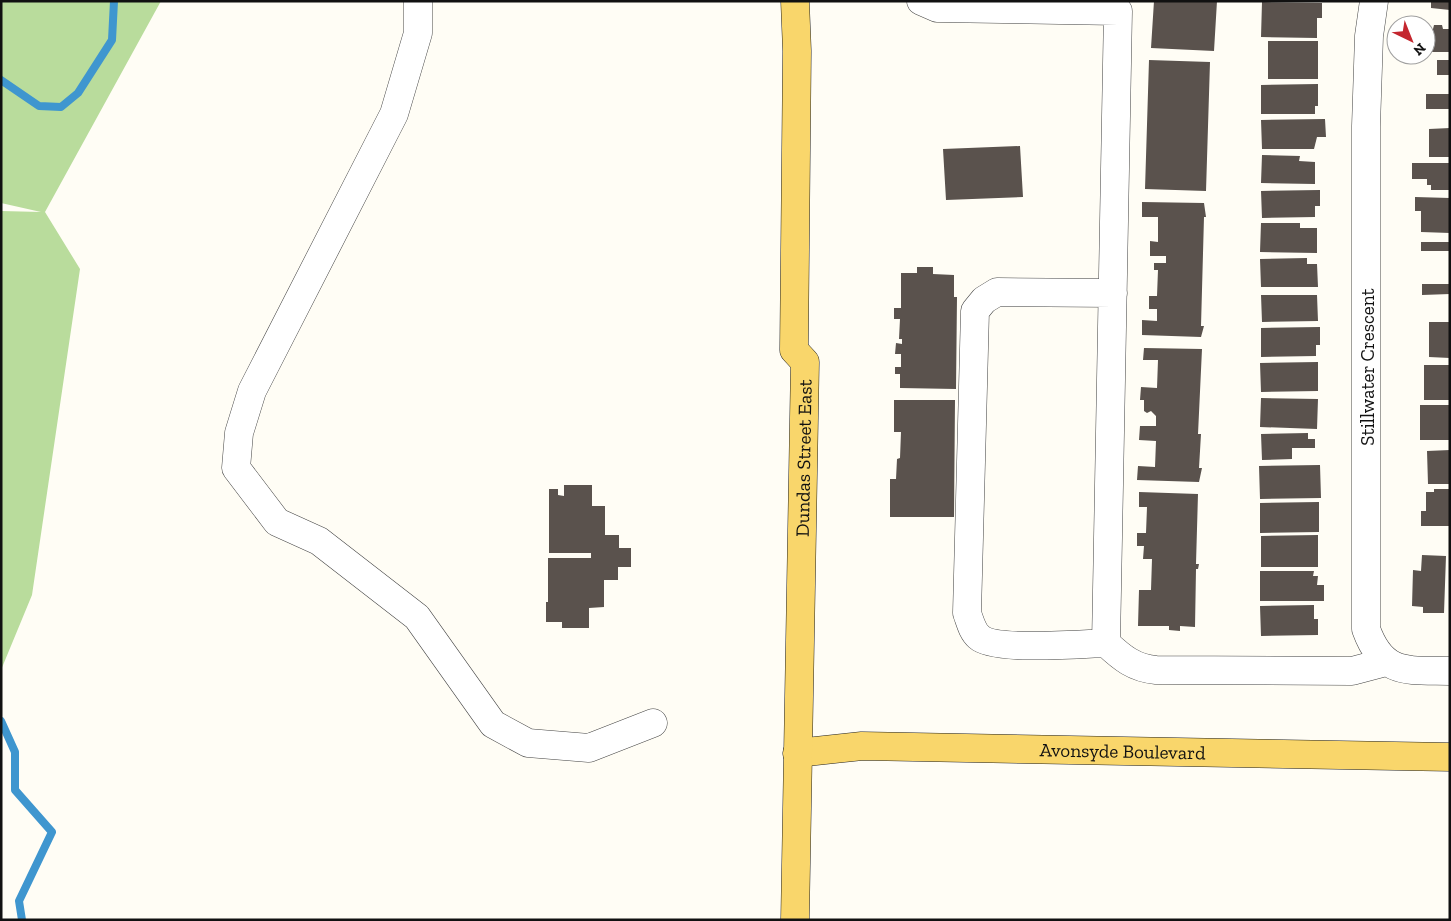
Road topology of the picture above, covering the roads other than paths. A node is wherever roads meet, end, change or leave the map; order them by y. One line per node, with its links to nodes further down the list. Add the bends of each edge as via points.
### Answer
1 (418, 1): 10 (street, via 418,33 394,114 252,391 239,433 236,468 277,522 319,541 417,617 493,724 528,743 589,748)
2 (795, 1): 11 (main road, Dundas Street East, via 794,350 806,362)
3 (921, 1): 5 (street, via 937,8)
4 (1374, 1): 8 (street, Stillwater Crescent, via 1369,36 1366,126 1366,629 1373,648)
5 (1118, 6): 6 (street)
6 (1113, 293): 7 (street); 7 (street, via 997,292 975,311 967,613 980,638 997,644)
7 (1106, 644): 8 (street, via 1129,663 1156,670 1352,671)
8 (1386, 662): 9 (street, via 1407,670)
9 (1450, 671)
10 (653, 723)
11 (797, 753): 12 (main road, Avonsyde Boulevard, via 862,746); 13 (main road, Dundas Street East)
12 (1450, 757)
13 (795, 920)

